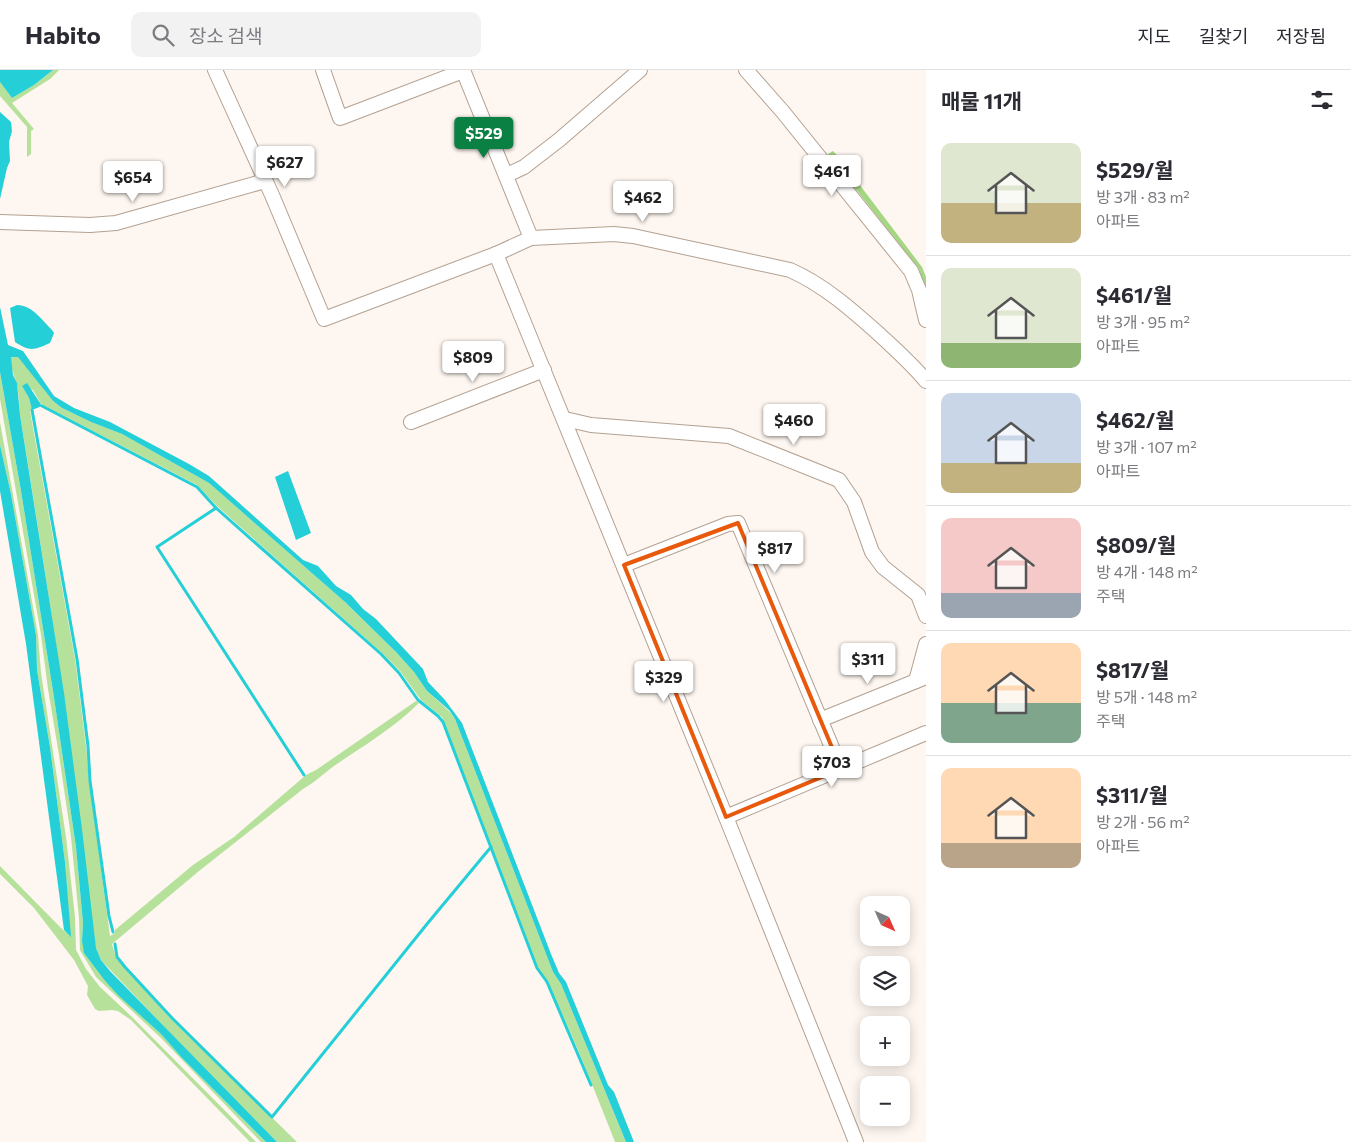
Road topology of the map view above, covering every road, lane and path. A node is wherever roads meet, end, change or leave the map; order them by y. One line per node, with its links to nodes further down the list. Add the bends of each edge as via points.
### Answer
1 (215, 70): 7 (street)
2 (323, 70): 3 (street, via 340,118)
3 (463, 70): 6 (street)
4 (746, 70): 11 (street, via 911,271)
5 (632, 73): 6 (street, via 560,140 524,167)
6 (506, 175): 9 (street)
7 (265, 181): 8 (street, via 116,223); 10 (street, via 324,319)
8 (0, 222)
9 (530, 238): 10 (street); 13 (street, via 633,236 790,270 808,278 850,308)
10 (496, 254): 12 (street)
11 (926, 320)
12 (544, 370): 14 (street); 15 (street)
13 (926, 381)
14 (565, 420): 16 (street); 17 (street, via 730,436 839,480 854,502 872,552 883,566 918,595)
15 (411, 422)
16 (624, 565): 20 (street, via 728,524 738,523); 23 (street)
17 (926, 616)
18 (926, 644): 19 (street)
19 (921, 679): 20 (street)
20 (820, 720): 22 (street)
21 (926, 733): 22 (street)
22 (841, 769): 23 (street)
23 (726, 817): 24 (street)
24 (856, 1142)

